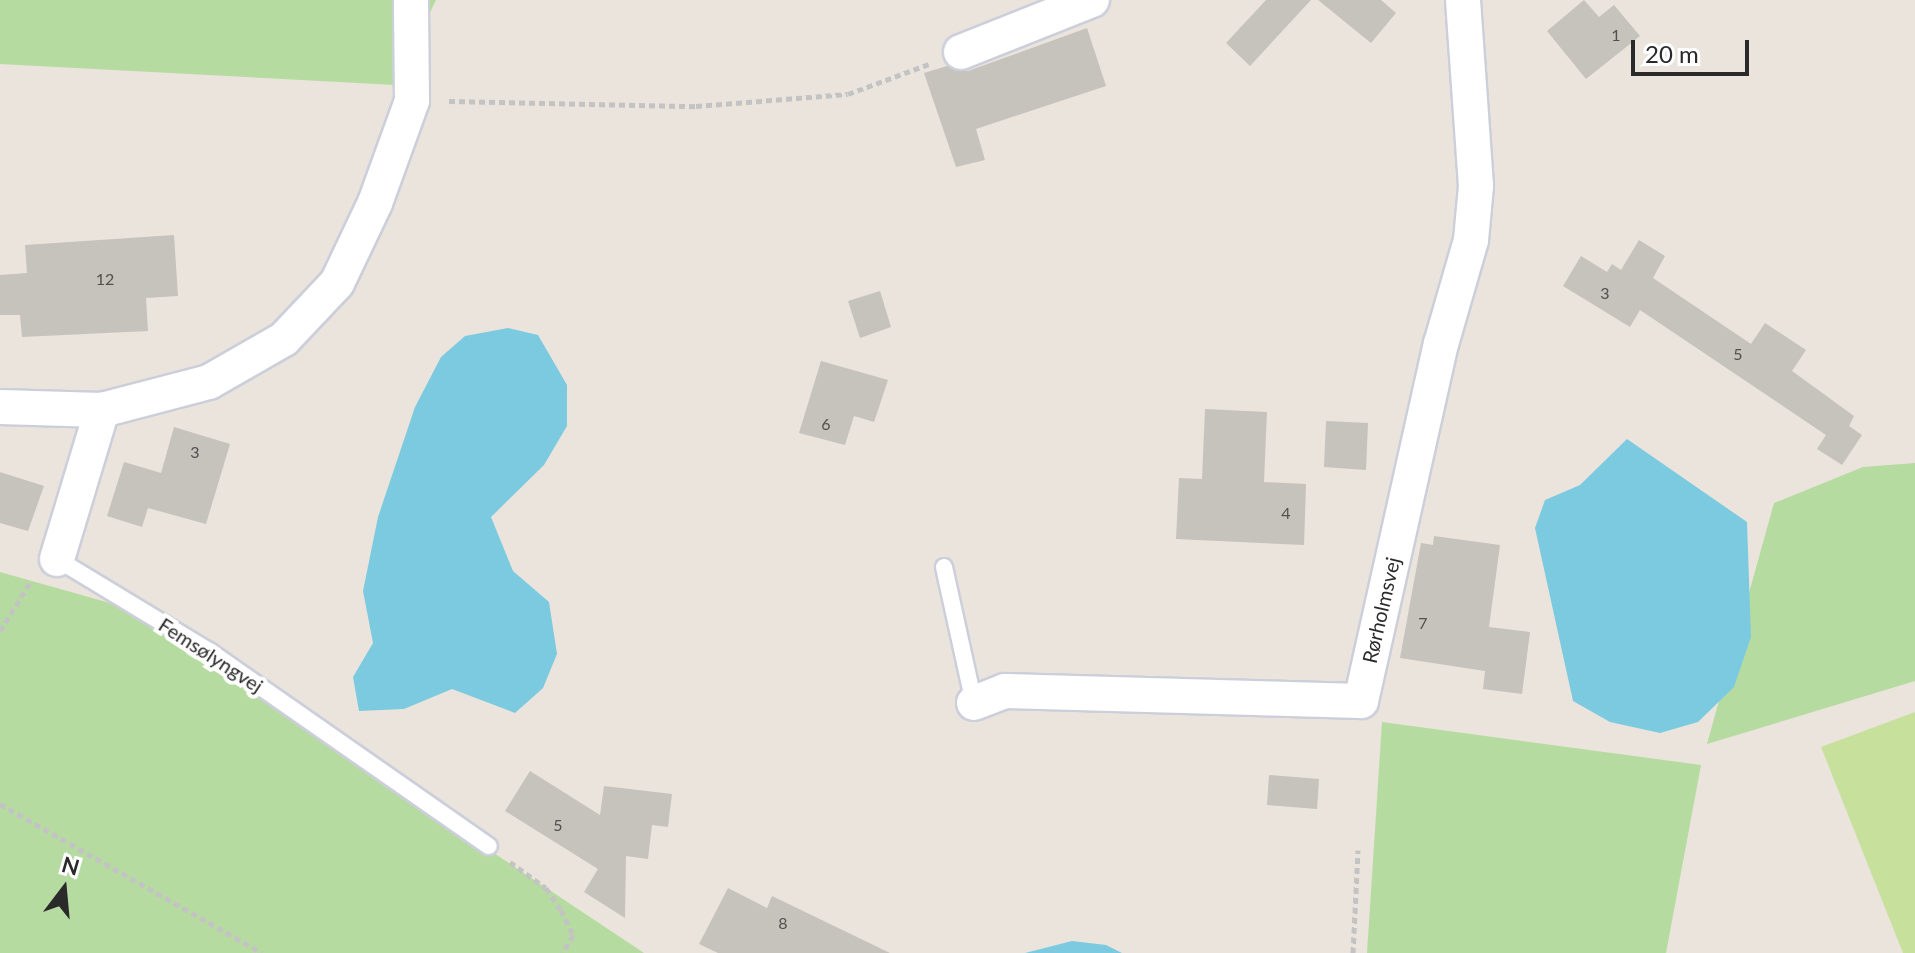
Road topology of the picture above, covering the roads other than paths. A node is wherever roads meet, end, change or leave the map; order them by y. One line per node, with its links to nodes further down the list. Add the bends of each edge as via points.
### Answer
1 (411, 0): 6 (street, via 412,101 375,203 337,283 284,339 209,382)
2 (1092, 0): 4 (street)
3 (1463, 0): 9 (street, Rørholmsvej, via 1476,186 1471,240 1441,344 1361,701 1005,691)
4 (961, 52)
5 (0, 407): 6 (street)
6 (102, 410): 7 (street)
7 (57, 559): 10 (lane, Femsølyngvej, via 209,651)
8 (944, 567): 9 (lane, Rørholmsvej)
9 (974, 703)
10 (489, 846)

